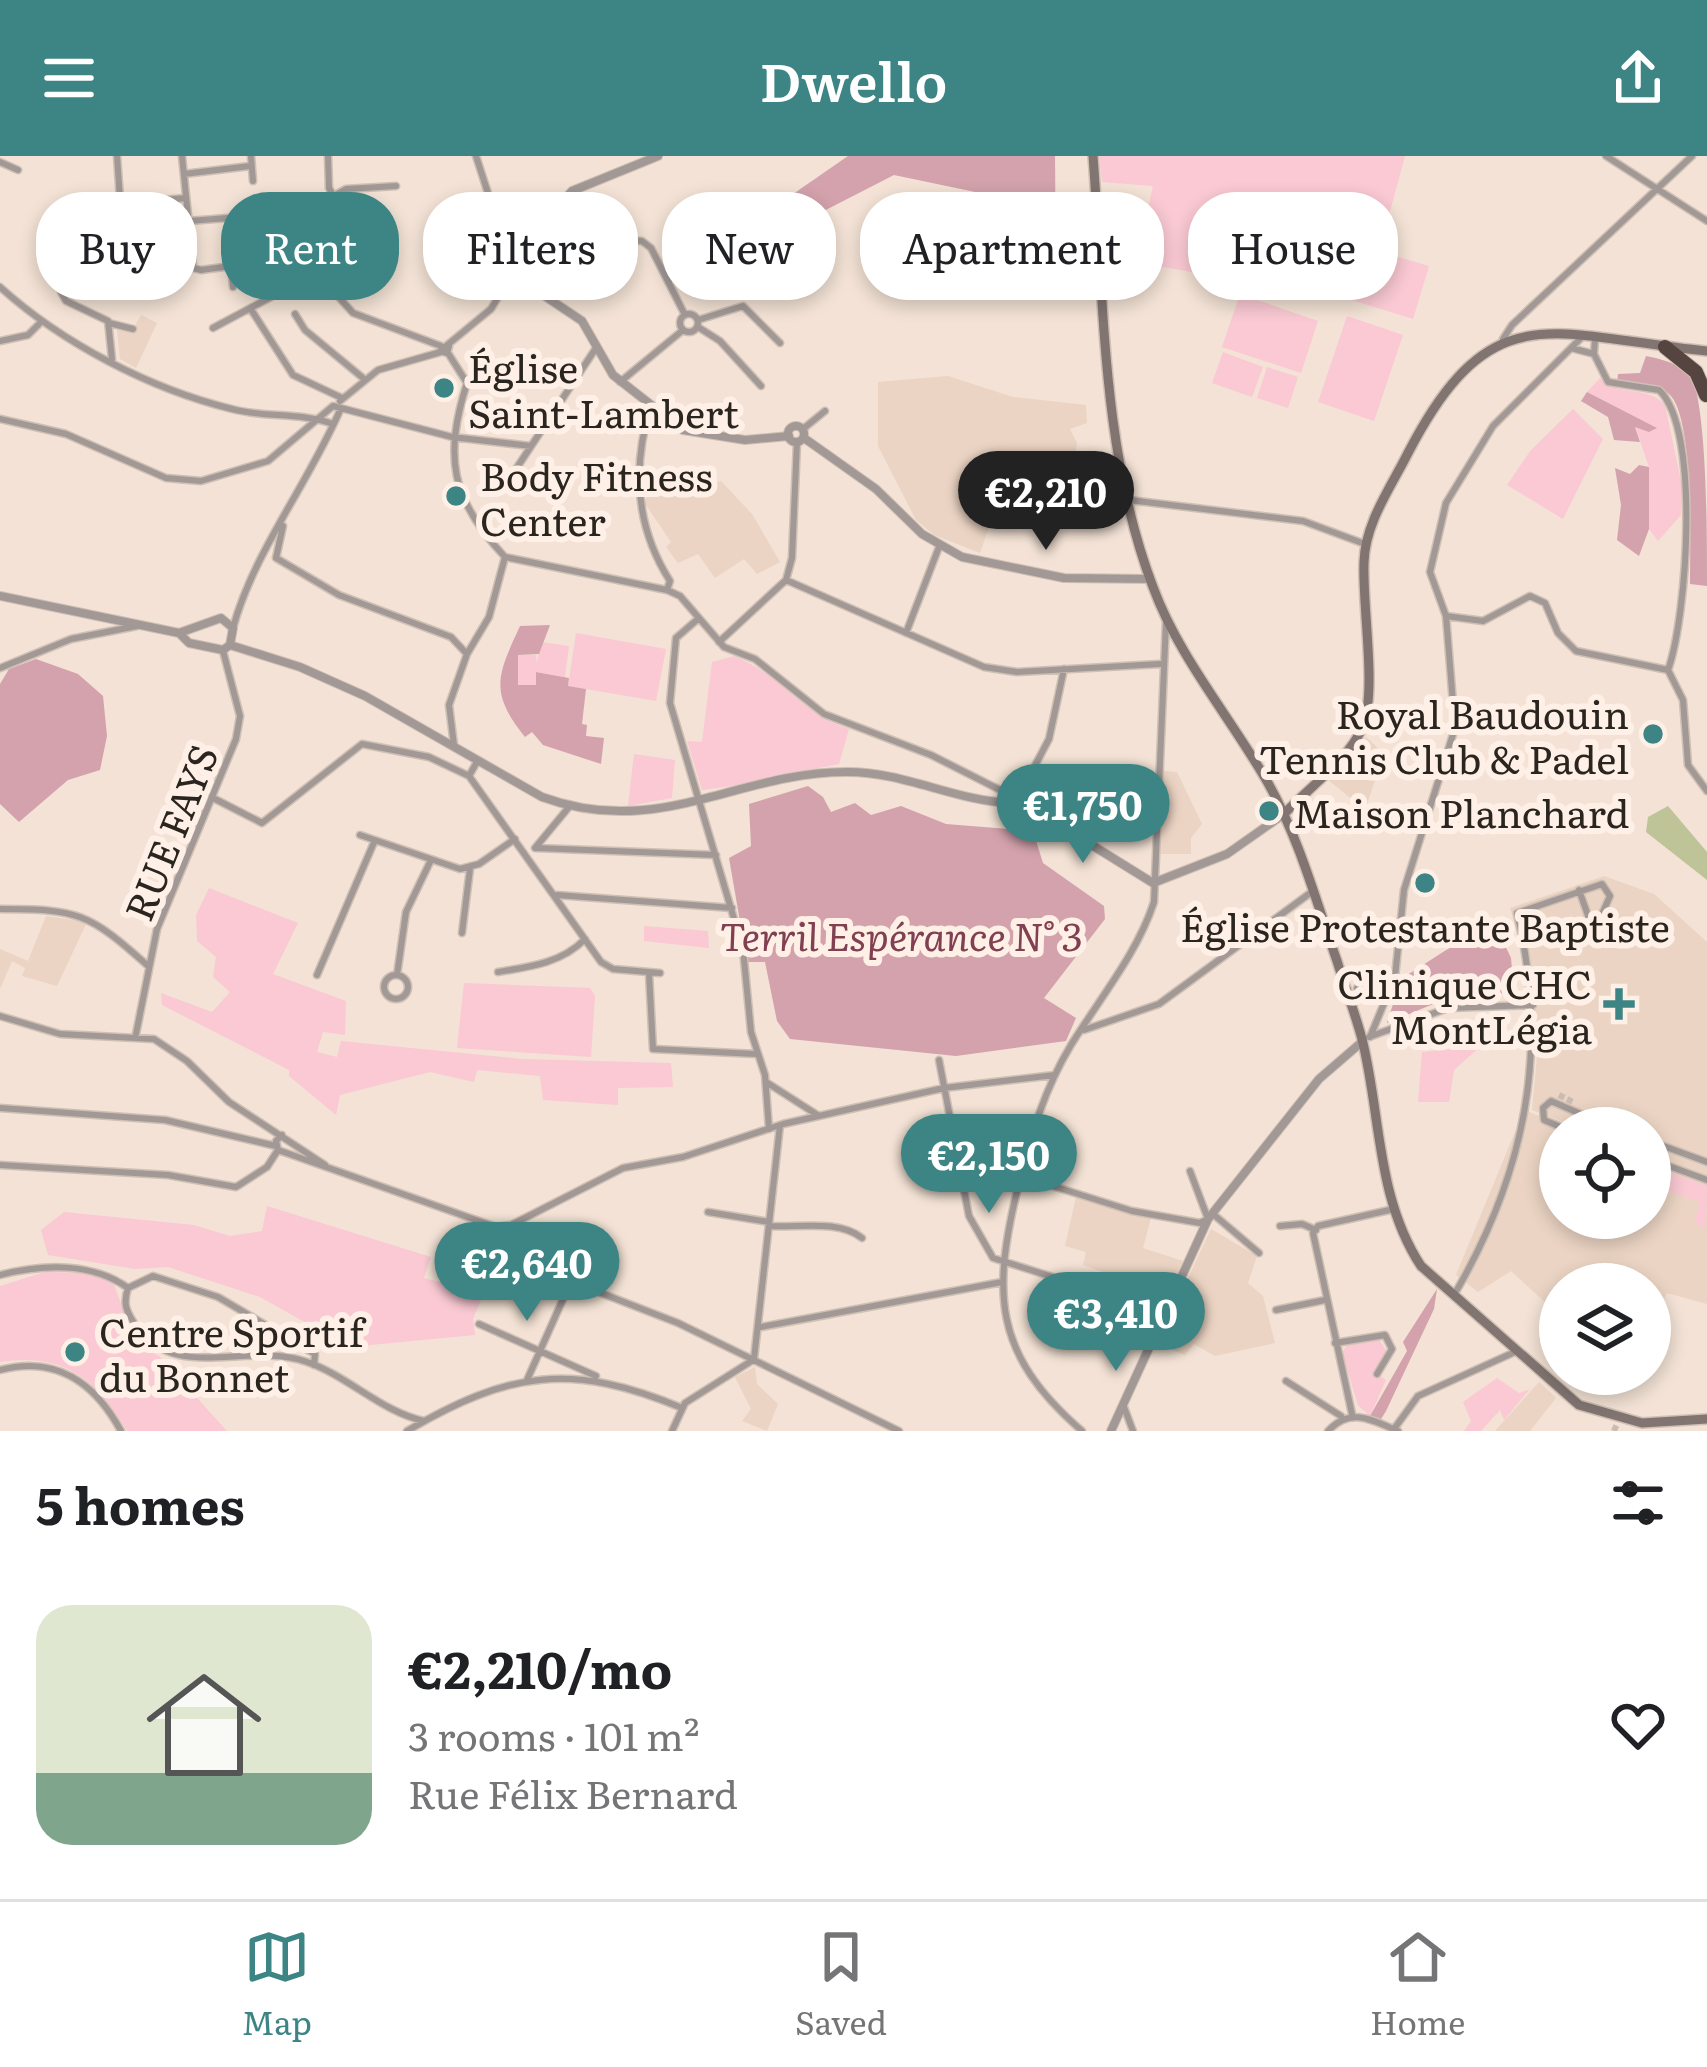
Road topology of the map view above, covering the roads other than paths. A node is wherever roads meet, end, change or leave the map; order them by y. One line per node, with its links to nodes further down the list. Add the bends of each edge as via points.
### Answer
1 (117, 156): 17 (street)
2 (182, 156): 13 (street)
3 (251, 156): 11 (street)
4 (328, 156): 19 (street)
5 (476, 156): 21 (street)
6 (658, 156): 22 (street)
7 (1093, 156): 69 (main road, via 1100,306)
8 (1606, 156): 16 (street)
9 (1692, 156): 16 (street)
10 (0, 162): 12 (street)
11 (250, 166): 13 (street); 14 (street)
12 (18, 170)
13 (184, 174): 18 (street)
14 (253, 182)
15 (396, 185): 20 (street)
16 (1654, 190): 23 (street); 43 (street)
17 (123, 192)
18 (186, 192)
19 (332, 192)
20 (341, 192)
21 (488, 192)
22 (571, 192)
23 (1707, 221)
24 (638, 241): 25 (street)
25 (662, 274)
26 (0, 287): 36 (street)
27 (65, 300): 37 (street)
28 (263, 300): 33 (street)
29 (340, 300): 50 (street)
30 (496, 300): 50 (street)
31 (551, 300): 47 (street, via 582,321)
32 (677, 300): 35 (street)
33 (252, 310): 39 (street); 59 (street, via 293,375)
34 (295, 314): 55 (street)
35 (685, 315): 38 (street); 41 (street)
36 (40, 323): 45 (street, via 28,335); 53 (street)
37 (109, 323): 40 (street); 53 (street)
38 (698, 324): 41 (street); 46 (street, via 743,306); 57 (street)
39 (213, 328)
40 (133, 329)
41 (683, 330): 56 (street)
42 (1581, 338): 43 (main road); 44 (main road); 49 (street)
43 (1503, 339): 71 (main road, via 1434,404)
44 (1595, 340): 48 (main road); 52 (street)
45 (0, 341)
46 (780, 343)
47 (597, 346): 56 (street); 67 (street)
48 (1665, 347): 51 (main road); 58 (highway, via 1696,372)
49 (1571, 348): 52 (street); 79 (street, via 1493,426 1446,503 1430,572)
50 (445, 349): 55 (street); 66 (street, via 466,383)
51 (1707, 351)
52 (1594, 354): 95 (street, via 1608,382 1659,390 1673,408 1686,488 1686,579)
53 (112, 359): 62 (street, via 230,409)
54 (1707, 372): 58 (highway)
55 (363, 378): 59 (street)
56 (620, 382): 60 (street)
57 (761, 386)
58 (1707, 396)
59 (338, 405): 62 (street); 64 (street); 66 (street)
60 (651, 405): 65 (street, via 693,433); 76 (street, via 640,441 640,506)
61 (825, 411): 65 (street)
62 (320, 418): 63 (street, via 268,461 201,481 166,478 66,434); 64 (street)
63 (0, 419)
64 (333, 424): 70 (street)
65 (798, 436): 72 (street, via 876,488); 75 (street)
66 (452, 437): 67 (street); 73 (street, via 459,490)
67 (531, 446): 68 (street)
68 (512, 475)
69 (1129, 500): 71 (street, via 1303,520); 74 (main road)
70 (283, 526): 78 (street); 91 (street, via 276,558 340,595 451,637)
71 (1366, 544): 105 (main road, via 1367,712 1350,747)
72 (939, 547): 74 (street, via 1064,578); 86 (street)
73 (505, 557): 76 (street); 91 (street, via 489,616)
74 (1150, 579): 82 (main road)
75 (786, 580): 86 (street); 88 (street)
76 (667, 590): 81 (street)
77 (0, 596): 83 (street)
78 (237, 607): 80 (street); 84 (street)
79 (1446, 616): 95 (street, via 1483,621 1530,596 1545,603 1576,652); 130 (street, via 1455,728 1405,890)
80 (221, 618): 84 (street); 85 (street)
81 (699, 618): 88 (street); 103 (street, via 676,638 668,682)
82 (1166, 621): 87 (main road); 89 (street)
83 (140, 627): 85 (street); 93 (street, via 71,639)
84 (233, 628): 90 (street)
85 (179, 633): 90 (street, via 188,644)
86 (906, 633): 94 (street, via 984,667)
87 (1175, 634): 89 (street); 105 (main road)
88 (719, 642): 102 (street, via 755,659 824,714 932,755)
89 (1161, 644): 92 (street)
90 (226, 652): 96 (street, via 300,667); 101 (street, RUE FAYS, via 240,716)
91 (466, 653): 96 (street, via 449,705)
92 (1160, 664): 94 (street); 113 (street)
93 (0, 668)
94 (1064, 669): 102 (street, via 1049,739)
95 (1668, 670): 100 (street, via 1683,700 1688,765)
96 (451, 745): 97 (street); 98 (street)
97 (478, 760): 99 (street); 104 (street)
98 (439, 762): 99 (street); 101 (street, via 362,744 262,823)
99 (469, 776): 107 (street)
100 (1705, 786)
101 (215, 799): 123 (street, RUE FAYS)
102 (1017, 799): 103 (street, via 845,772); 113 (street)
103 (699, 800): 104 (street, via 626,813); 110 (street)
104 (568, 807): 109 (street)
105 (1284, 814): 113 (street, via 1227,854); 115 (main road)
106 (360, 835): 108 (street)
107 (515, 839): 109 (street); 112 (street)
108 (374, 840): 111 (street); 127 (street)
109 (532, 851): 110 (street); 116 (street)
110 (716, 855): 118 (street)
111 (431, 860): 112 (street); 128 (street, via 406,913)
112 (470, 869): 121 (street)
113 (1157, 884): 135 (street, via 1148,923)
114 (1579, 890): 114 (street, via 1594,923 1609,891 1597,883); 132 (street, via 1517,914)
115 (1313, 891): 135 (street, via 1159,1004); 137 (main road)
116 (557, 896): 117 (street); 120 (street)
117 (581, 897): 118 (street); 120 (street)
118 (732, 908): 138 (street)
119 (0, 910): 123 (street, via 81,914)
120 (570, 916): 122 (street)
121 (462, 934)
122 (585, 939): 124 (street, via 531,967); 125 (street, via 613,969)
123 (148, 964): 136 (street, RUE FAYS)
124 (498, 972)
125 (649, 973): 126 (street); 138 (street, via 653,1049)
126 (660, 973)
127 (317, 975)
128 (397, 975): 131 (street, via 385,982); 131 (street, via 408,988)
129 (1357, 988): 130 (street)
130 (1386, 997): 137 (street)
131 (394, 999): 133 (street)
132 (1533, 1005): 137 (street, via 1448,1007); 178 (street, via 1527,1116 1503,1194)
133 (393, 1010)
134 (0, 1016): 136 (street, via 60,1034)
135 (1080, 1031): 140 (street)
136 (136, 1034): 152 (street, via 172,1050 229,1102)
137 (1366, 1039): 164 (main road, via 1382,1167); 166 (street, via 1319,1079)
138 (758, 1058): 141 (street)
139 (939, 1060): 142 (street)
140 (1055, 1075): 142 (street); 162 (street)
141 (766, 1082): 149 (street); 151 (street)
142 (944, 1088): 149 (street); 173 (street, via 969,1216)
143 (1559, 1096): 145 (street)
144 (1573, 1102): 147 (street)
145 (1545, 1106): 146 (street)
146 (1567, 1107)
147 (1581, 1107)
148 (0, 1108): 154 (street, via 165,1120)
149 (819, 1116): 150 (street)
150 (780, 1125): 151 (street); 167 (street)
151 (769, 1129): 168 (street, via 611,1172)
152 (282, 1135): 153 (street); 154 (street)
153 (295, 1144): 156 (street); 159 (street)
154 (277, 1148): 156 (street); 158 (street, via 267,1167 236,1187)
155 (1671, 1149): 157 (street)
156 (289, 1152): 159 (street)
157 (1707, 1162)
158 (0, 1165)
159 (328, 1167): 168 (street, via 478,1224)
160 (1671, 1167): 163 (street)
161 (1190, 1171): 166 (street)
162 (1021, 1176): 166 (street, via 1148,1214 1200,1223); 173 (street)
163 (1707, 1180)
164 (1397, 1208): 170 (street); 178 (main road, via 1410,1250)
165 (708, 1212): 167 (street)
166 (1210, 1217): 172 (street); 181 (street)
167 (769, 1224): 171 (street, via 817,1225); 184 (street)
168 (511, 1226): 175 (street)
169 (1280, 1226): 170 (street)
170 (1316, 1230): 179 (street)
171 (862, 1238)
172 (1259, 1253)
173 (1002, 1262): 176 (street); 181 (street)
174 (0, 1275): 177 (street, via 98,1270)
175 (572, 1279): 187 (street); 189 (street)
176 (1002, 1282): 184 (street); 199 (street, via 1004,1314 1021,1356 1040,1393)
177 (128, 1288): 190 (street, via 150,1276 211,1293 312,1352); 190 (street, via 128,1315 147,1344 171,1356 260,1354)
178 (1454, 1295): 188 (main road)
179 (1326, 1300): 180 (street); 186 (street)
180 (1276, 1310)
181 (1166, 1313): 196 (street)
182 (1379, 1322): 185 (street)
183 (479, 1324): 187 (street)
184 (760, 1327): 189 (street)
185 (1388, 1336): 186 (street); 192 (street, via 1392,1349)
186 (1335, 1343): 198 (street)
187 (539, 1349): 193 (street); 194 (street)
188 (1520, 1349): 203 (main road, via 1562,1394 1618,1422); 204 (street, via 1418,1396)
189 (753, 1360): 197 (street); 208 (street)
190 (314, 1365): 202 (street)
191 (0, 1370): 205 (street, via 46,1366 79,1378)
192 (1377, 1374)
193 (527, 1379): 194 (street); 202 (street, via 479,1392)
194 (604, 1381): 197 (street)
195 (1286, 1381): 200 (street)
196 (1124, 1407): 211 (street); 212 (street)
197 (682, 1408): 207 (street)
198 (1352, 1414): 200 (street); 204 (street)
199 (1064, 1415): 209 (street); 210 (street)
200 (1341, 1416): 213 (street)
201 (1707, 1419): 203 (main road)
202 (424, 1421): 206 (street)
203 (1688, 1426)
204 (1394, 1429)
205 (122, 1431)
206 (407, 1431)
207 (672, 1431)
208 (899, 1431)
209 (1066, 1431)
210 (1082, 1431)
211 (1111, 1431)
212 (1133, 1431)
213 (1328, 1431)

